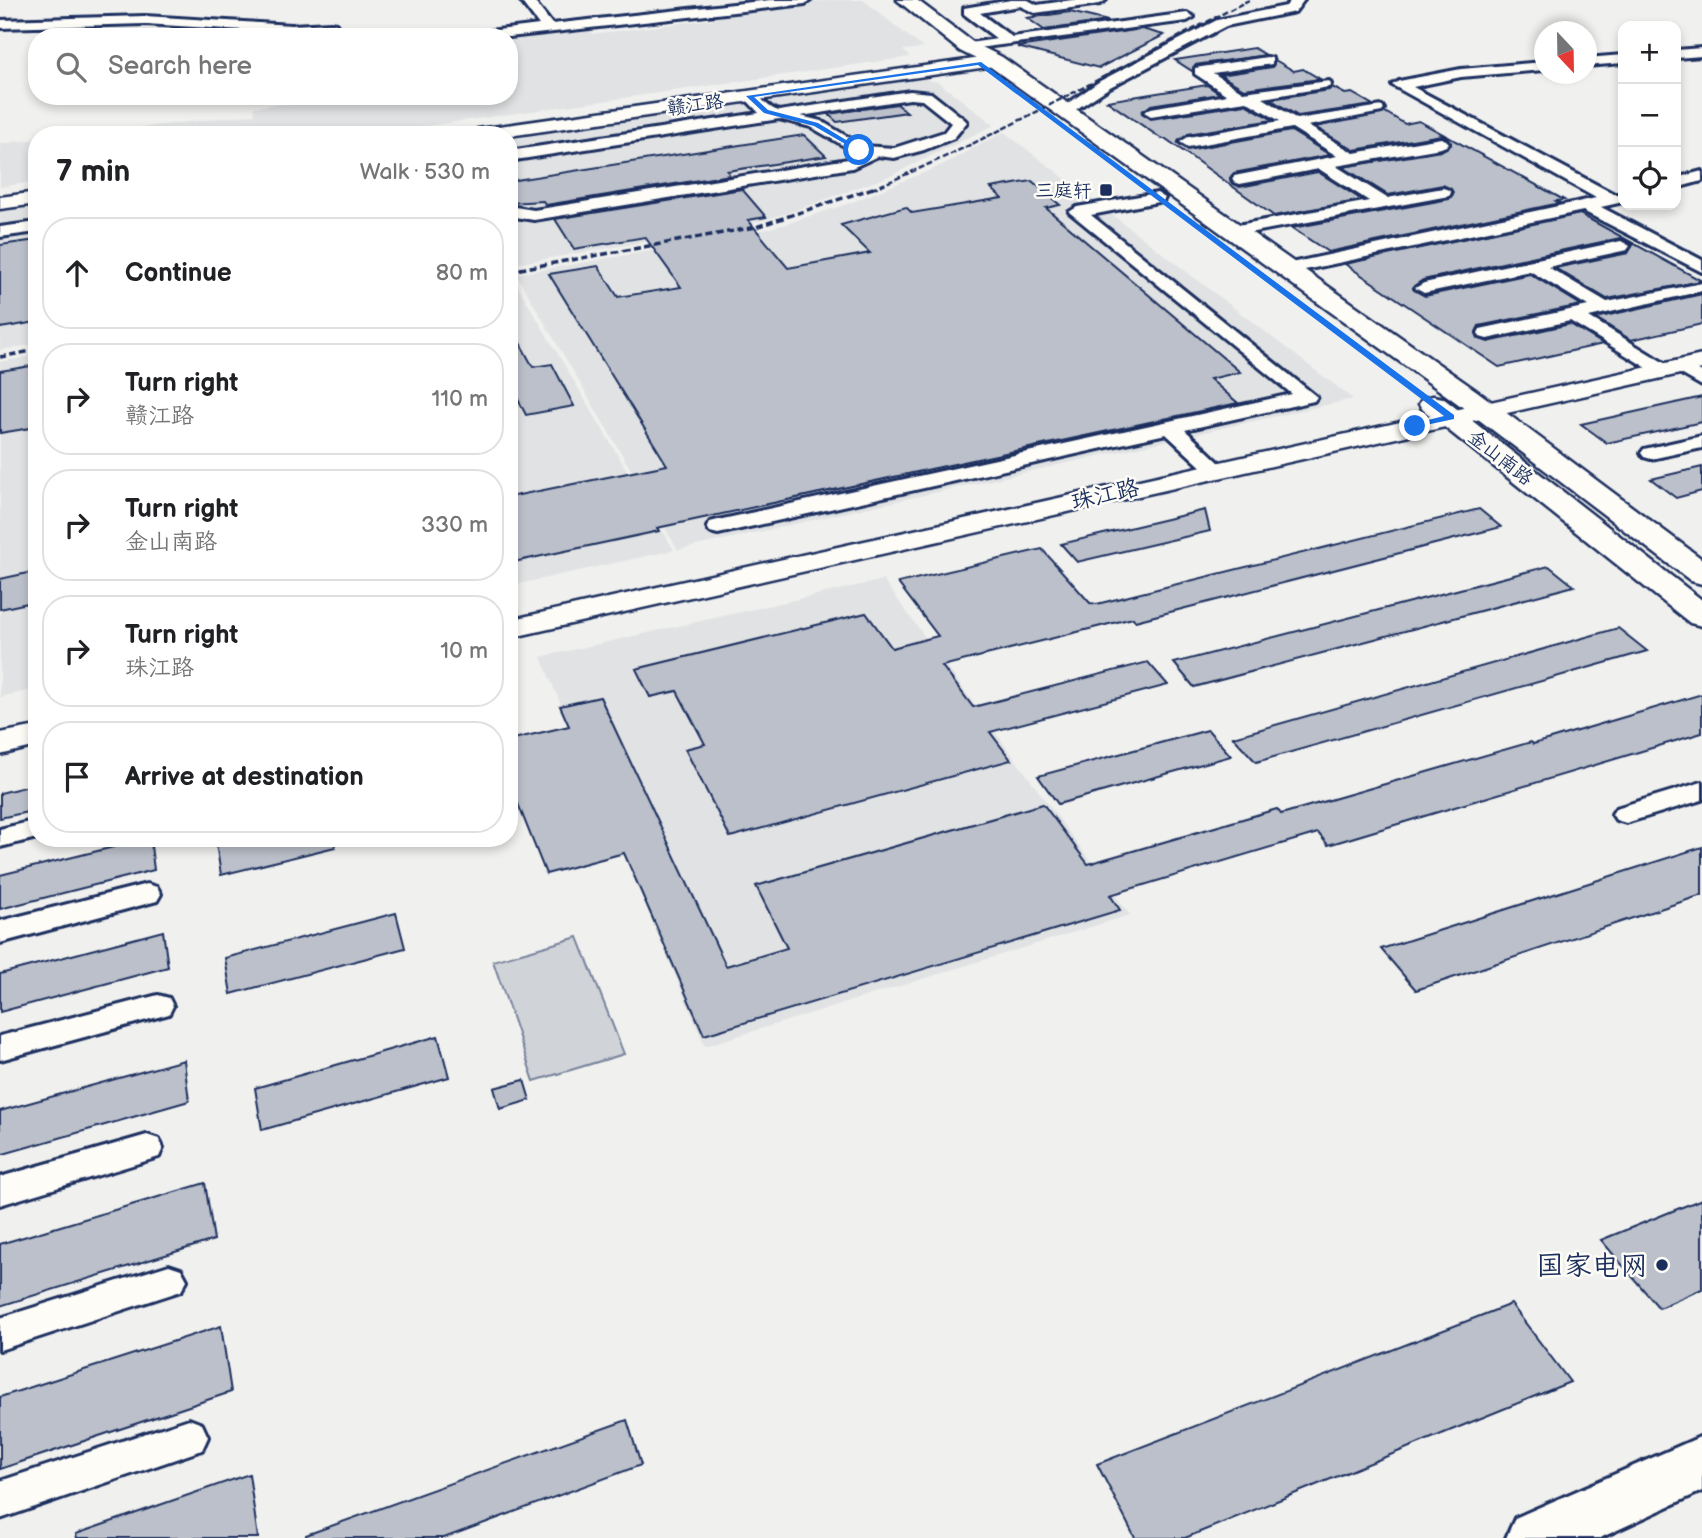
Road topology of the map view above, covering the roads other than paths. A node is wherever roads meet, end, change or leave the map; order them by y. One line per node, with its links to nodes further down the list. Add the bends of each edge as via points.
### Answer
1 (526, 0): 13 (street)
2 (805, 0): 7 (street)
3 (906, 0): 18 (main road, 金山南路)
4 (1100, 0): 6 (street, via 1035,9)
5 (1298, 0): 27 (street, via 1290,9 1222,23 1105,84)
6 (1022, 1): 15 (street, via 969,10)
7 (765, 2): 13 (street)
8 (1187, 17): 15 (street)
9 (0, 24): 10 (street, via 41,17)
10 (276, 28)
11 (312, 28): 12 (street)
12 (332, 28)
13 (548, 28): 14 (street)
14 (518, 32)
15 (1009, 41): 18 (street)
16 (1702, 52): 17 (street)
17 (1681, 54)
18 (980, 57): 24 (street, 赣江路); 27 (main road, 金山南路); 42 (main road, 金山南路)
19 (1618, 59): 21 (street)
20 (1267, 61): 25 (street, via 1200,71)
21 (1597, 61)
22 (1534, 67): 44 (street, via 1461,73 1399,85)
23 (1324, 83): 25 (street)
24 (750, 96): 29 (street, via 766,112); 31 (street, 赣江路)
25 (1245, 97): 28 (street); 30 (street)
26 (1377, 109): 30 (street)
27 (1064, 111): 50 (main road, 金山南路)
28 (1151, 112)
29 (781, 115): 34 (street, via 816,124 859,150); 34 (street, via 910,95 926,96 959,122 949,135 919,147 894,153); 35 (street)
30 (1295, 124): 32 (street); 36 (street)
31 (518, 129)
32 (1188, 142)
33 (1441, 143): 36 (street)
34 (877, 151): 48 (street, via 852,163 534,215)
35 (518, 155)
36 (1351, 158): 37 (street)
37 (1322, 164): 39 (street); 46 (street)
38 (1702, 176): 40 (street)
39 (1240, 179)
40 (1681, 182)
41 (1443, 193): 46 (street)
42 (1157, 198): 63 (main road, 金山南路); 64 (street, via 1077,212 1307,397)
43 (28, 199): 45 (street)
44 (1618, 199): 47 (street)
45 (0, 203)
46 (1384, 203): 50 (street)
47 (1586, 206): 54 (street); 55 (street)
48 (518, 212)
49 (28, 228): 51 (street)
50 (1233, 231): 55 (main road, 金山南路)
51 (0, 232)
52 (1621, 246): 53 (street)
53 (1533, 265): 57 (street); 58 (street)
54 (1702, 267)
55 (1286, 268): 62 (main road, 金山南路)
56 (1698, 287): 58 (street)
57 (1424, 288)
58 (1604, 308): 59 (street)
59 (1573, 315): 60 (street); 61 (street)
60 (1487, 333)
61 (1687, 370): 62 (street, 珠江路)
62 (1483, 410): 63 (street, 珠江路); 69 (main road, 金山南路)
63 (1451, 417): 67 (street, 珠江路); 70 (main road, 金山南路)
64 (1170, 427): 67 (street); 68 (street)
65 (1702, 442): 66 (street)
66 (1651, 453)
67 (1215, 469): 71 (street, 珠江路)
68 (718, 527)
69 (1702, 574)
70 (1702, 615)
71 (518, 627)
72 (28, 738): 73 (street)
73 (0, 744)
74 (1702, 791): 75 (street)
75 (1626, 814)
76 (28, 831): 77 (street)
77 (0, 838)
78 (147, 894): 79 (street)
79 (0, 932)
80 (158, 1006): 81 (street)
81 (0, 1048)
82 (147, 1148): 83 (street)
83 (0, 1191)
84 (169, 1280): 85 (street)
85 (0, 1334)
86 (189, 1437): 88 (street)
87 (1702, 1463): 89 (main road)
88 (0, 1500)
89 (1558, 1534)

